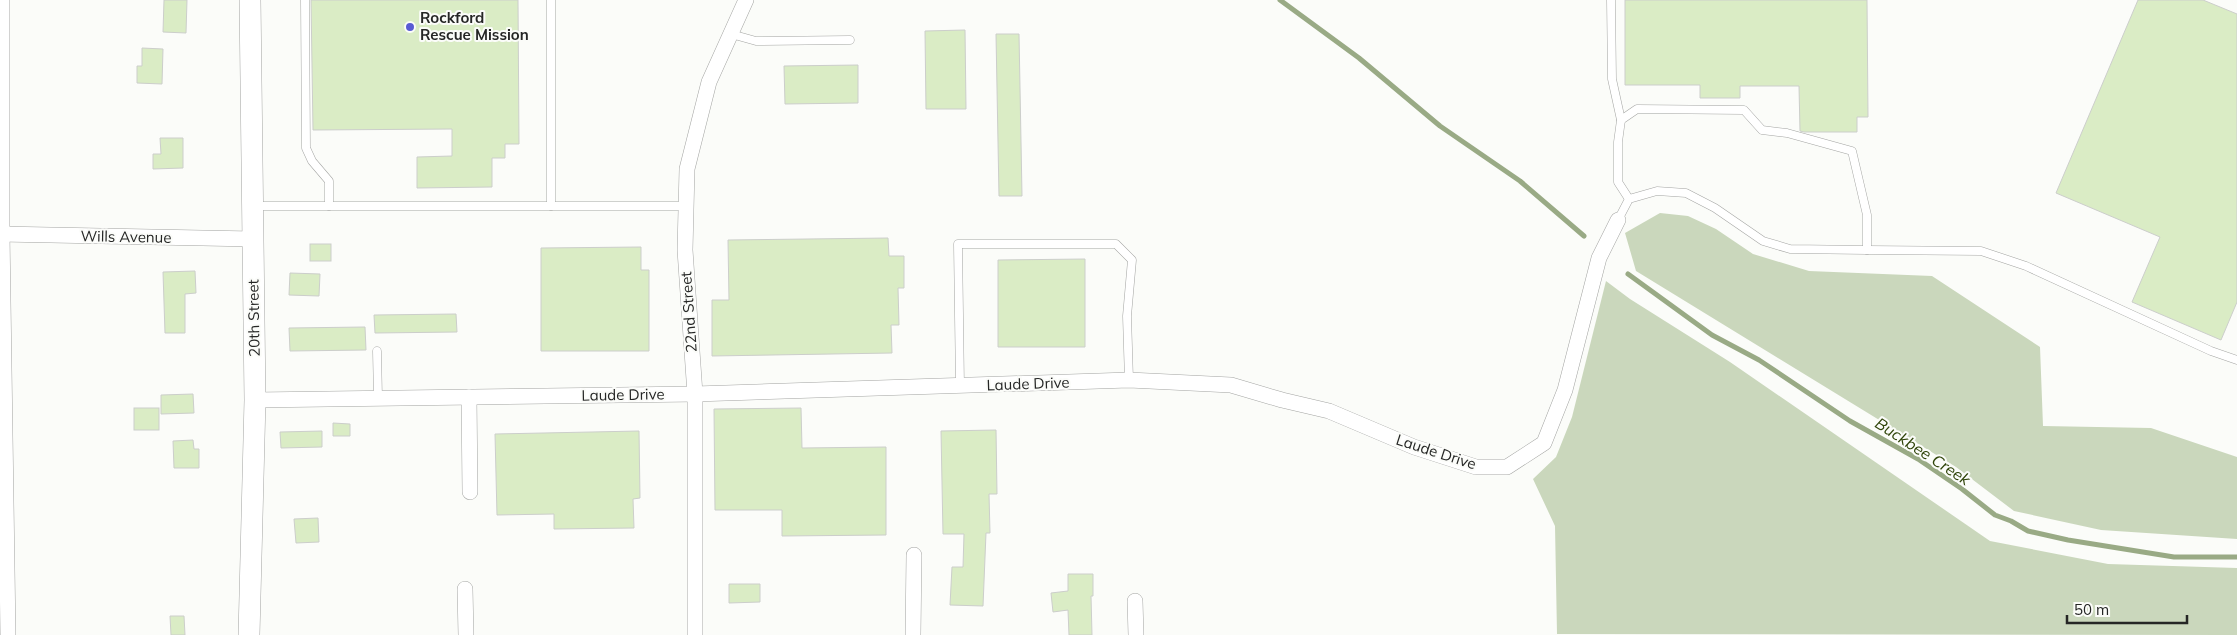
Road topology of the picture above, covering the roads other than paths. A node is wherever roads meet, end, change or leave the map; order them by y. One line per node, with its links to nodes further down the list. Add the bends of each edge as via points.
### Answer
1 (2, 0): 16 (street)
2 (250, 0): 11 (street, 20th Street)
3 (306, 0): 12 (lane, via 306,148 312,161 329,181)
4 (551, 0): 13 (lane)
5 (746, 0): 7 (street, 22nd Street)
6 (1611, 0): 9 (lane, via 1612,79)
7 (731, 34): 8 (lane, via 756,41); 14 (street, 22nd Street, via 709,82 687,169)
8 (850, 40)
9 (1621, 120): 10 (lane, via 1618,182); 18 (lane, via 1637,109 1744,110 1762,130 1787,133 1852,151 1868,215)
10 (1629, 199): 15 (lane); 18 (lane, via 1657,191 1686,193 1715,208 1763,241 1790,249)
11 (252, 206): 12 (lane); 17 (street, 20th Street)
12 (329, 206): 13 (lane)
13 (551, 206): 14 (lane)
14 (686, 206): 23 (street, 22nd Street, via 685,250)
15 (1618, 220): 21 (street, Laude Drive, via 1599,258 1565,390 1544,443 1507,467 1476,467 1414,447 1329,411 1231,385)
16 (1, 234): 17 (street, Wills Avenue); 29 (street)
17 (253, 239): 26 (street, 20th Street)
18 (1867, 250): 20 (lane, via 1981,251 2026,266)
19 (377, 351): 25 (lane)
20 (2237, 360)
21 (1129, 380): 22 (street, Laude Drive); 22 (lane, via 1126,316 1132,260 1116,244 958,244)
22 (960, 386): 23 (street, Laude Drive)
23 (695, 394): 24 (street, Laude Drive); 35 (street, 22nd Street)
24 (469, 397): 25 (street, Laude Drive); 27 (street)
25 (378, 398): 26 (street, Laude Drive)
26 (255, 400): 33 (street, 20th Street)
27 (470, 492)
28 (914, 555): 36 (street)
29 (3, 570): 32 (street)
30 (466, 589): 34 (street)
31 (1135, 601): 37 (street)
32 (8, 635)
33 (249, 635)
34 (466, 635)
35 (695, 635)
36 (913, 635)
37 (1136, 635)

